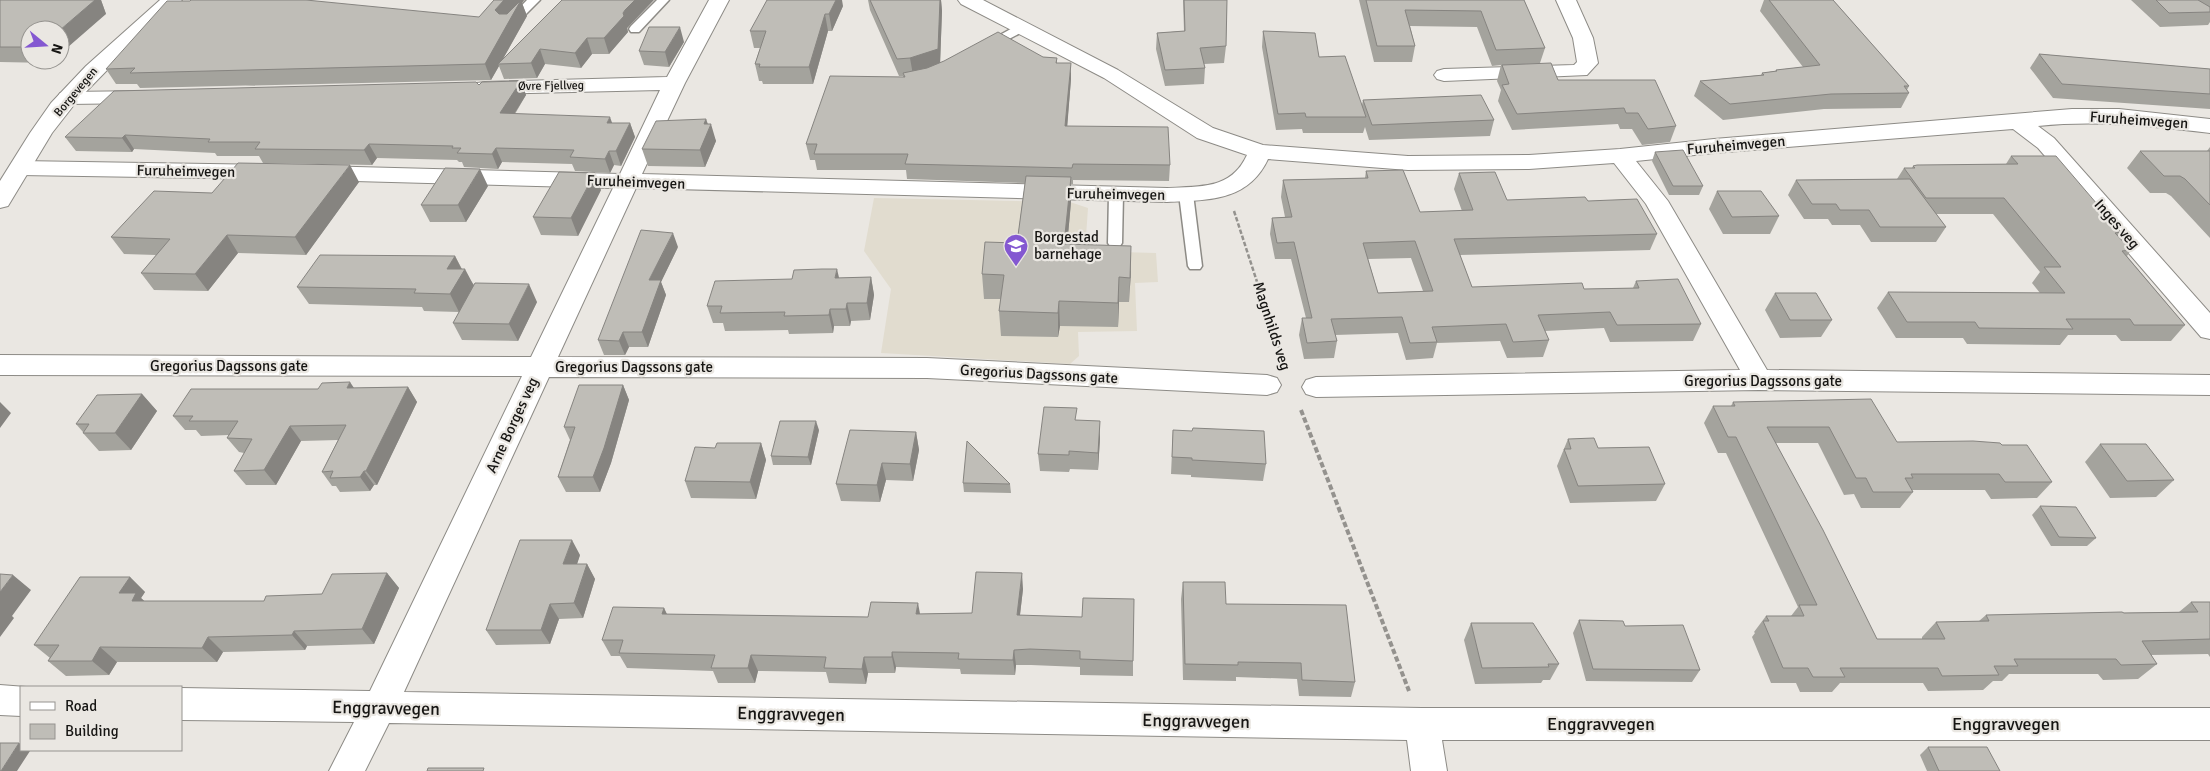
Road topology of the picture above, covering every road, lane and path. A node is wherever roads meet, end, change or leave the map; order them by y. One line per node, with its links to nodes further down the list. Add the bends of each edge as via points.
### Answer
1 (172, 0): 15 (street, Borgevegen, via 100,64)
2 (534, 0): 7 (lane)
3 (663, 0): 9 (lane)
4 (719, 0): 12 (street, Arne Borges veg)
5 (968, 0): 8 (street)
6 (1566, 0): 11 (street, via 1583,38 1588,63 1580,71)
7 (509, 25)
8 (1020, 28): 10 (lane); 18 (street, via 1111,74 1205,133)
9 (634, 29)
10 (972, 54)
11 (1444, 75)
12 (674, 83): 13 (street, Øvre Fjellveg); 21 (street, Arne Borges veg)
13 (470, 88)
14 (168, 96): 15 (street)
15 (68, 98): 20 (street, Borgevegen)
16 (2018, 122): 17 (street, Furuheimvegen, via 2072,116 2120,116); 19 (street, Furuheimvegen); 28 (street, Inges veg, via 2046,142)
17 (2210, 126)
18 (1260, 152): 19 (street, Furuheimvegen, via 1408,163 1529,162); 22 (street, via 1255,167 1242,180)
19 (1620, 156): 32 (street, via 1656,201)
20 (15, 162): 21 (street, Furuheimvegen); 25 (street, Borgevegen)
21 (628, 182): 23 (street, Furuheimvegen); 30 (street, Arne Borges veg)
22 (1223, 191): 24 (street, Furuheimvegen); 31 (path, Magnhilds veg, via 1236,213)
23 (1116, 194): 24 (street, Furuheimvegen); 26 (lane)
24 (1186, 194): 27 (lane)
25 (0, 201)
26 (1115, 243)
27 (1195, 266)
28 (2210, 330)
29 (0, 365): 30 (street, Gregorius Dagssons gate)
30 (539, 366): 31 (street, Gregorius Dagssons gate, via 927,368); 38 (street, Arne Borges veg)
31 (1276, 376)
32 (1759, 380): 33 (street, Gregorius Dagssons gate); 34 (street, Gregorius Dagssons gate)
33 (2210, 385)
34 (1307, 396): 39 (path)
35 (0, 700): 36 (street)
36 (20, 701)
37 (182, 704): 38 (street, Enggravvegen)
38 (379, 708): 39 (street, Enggravvegen); 41 (street, Arne Borges veg)
39 (1422, 724): 40 (street, Enggravvegen); 42 (street)
40 (2210, 724)
41 (346, 771)
42 (1429, 771)

